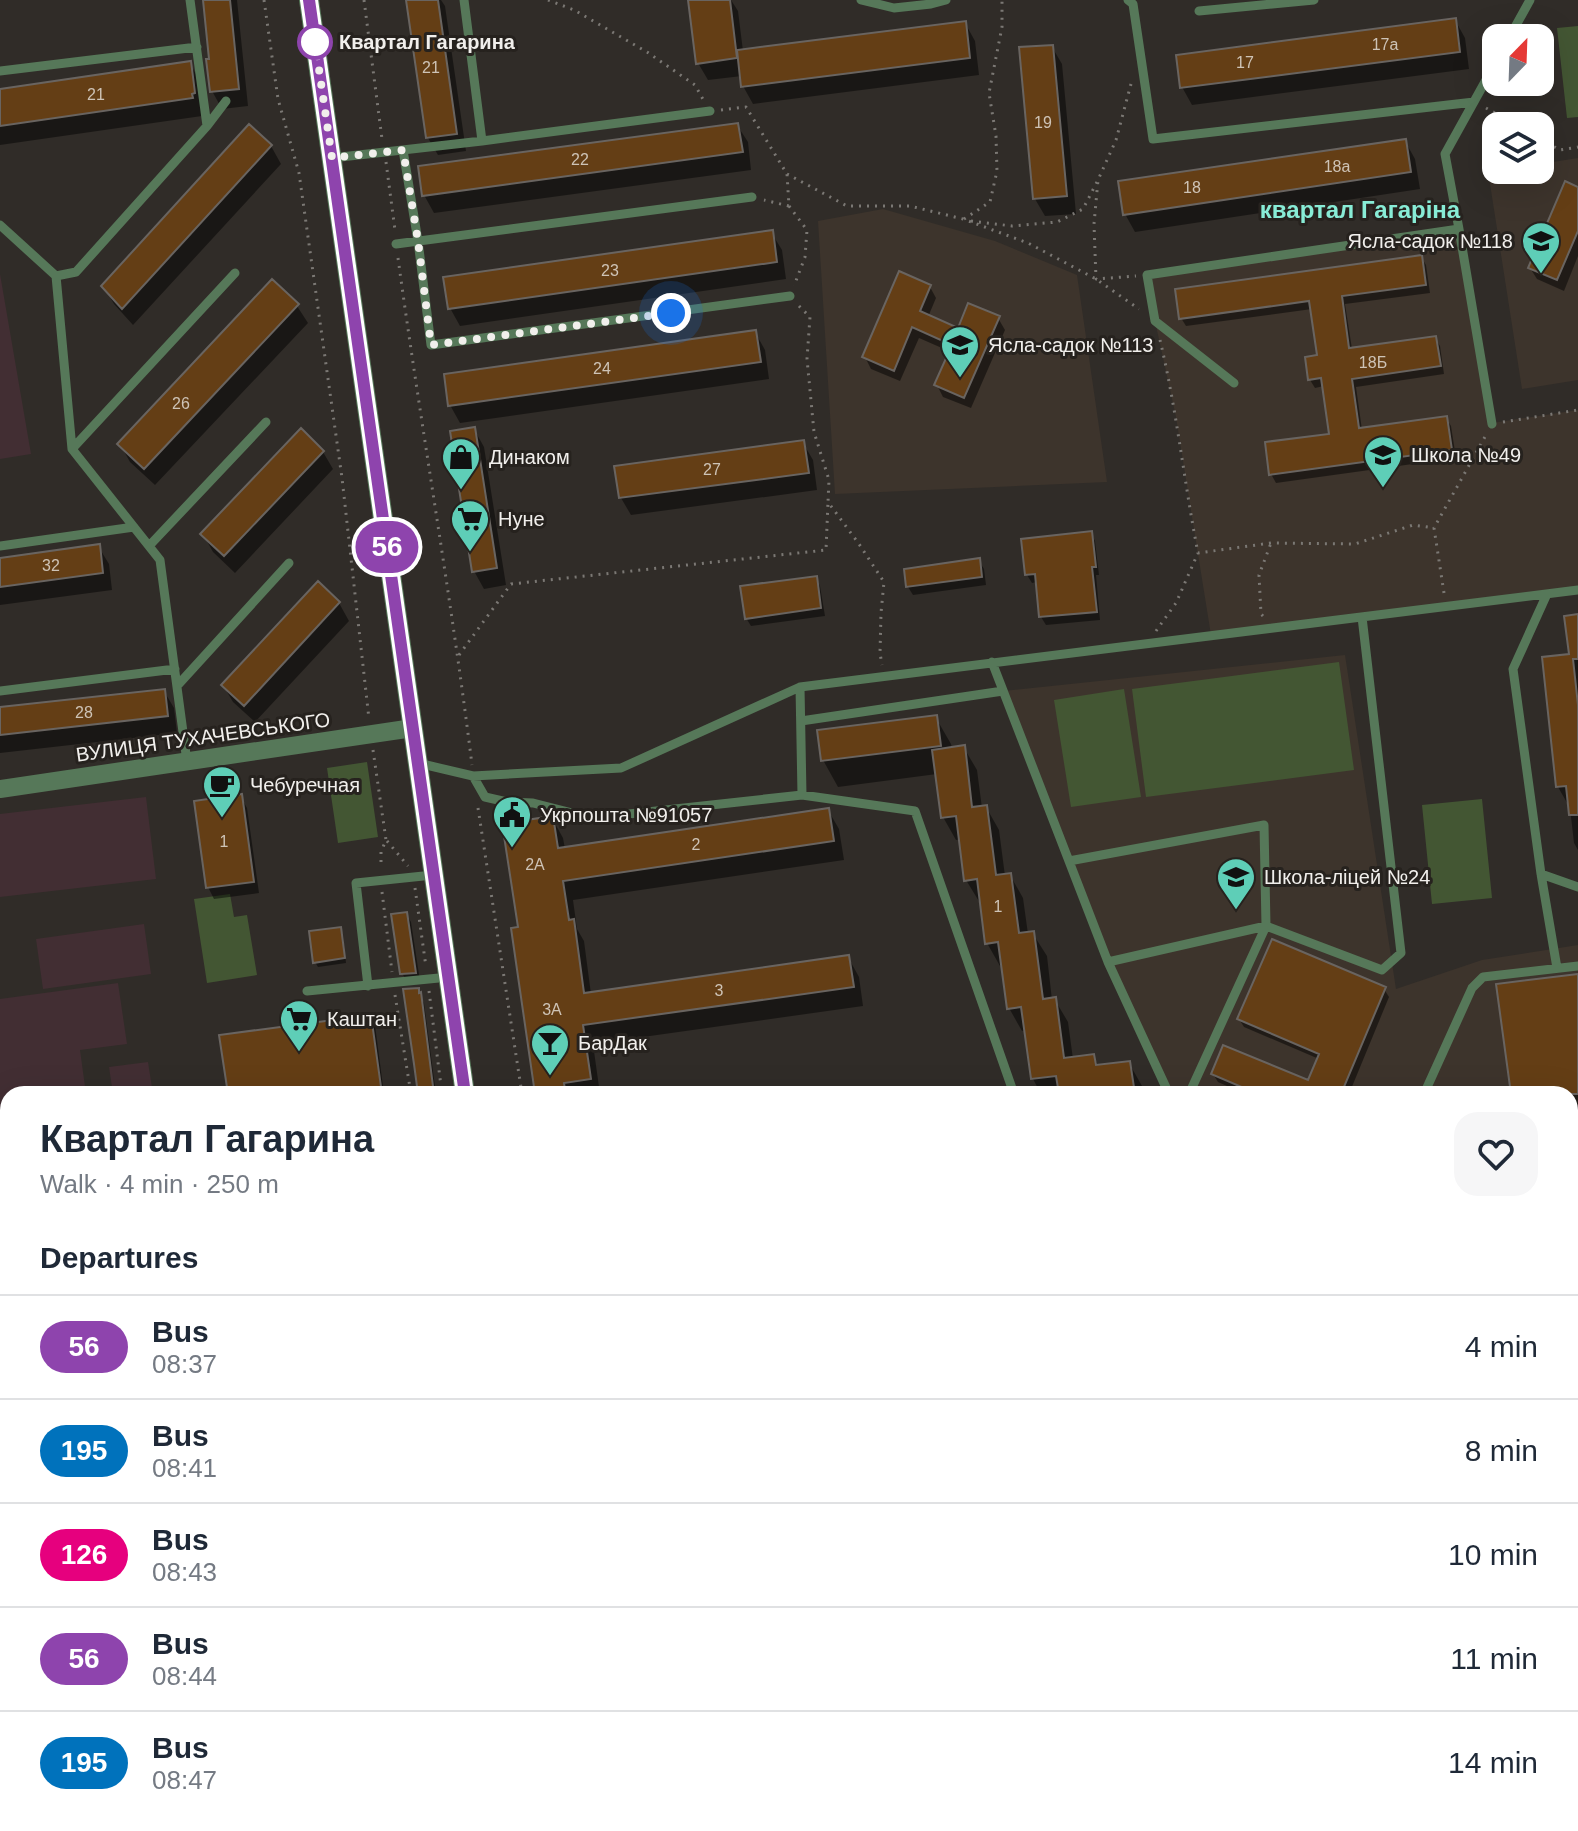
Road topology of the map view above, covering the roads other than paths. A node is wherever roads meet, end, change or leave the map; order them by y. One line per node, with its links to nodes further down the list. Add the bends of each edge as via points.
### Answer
1 (190, 0): 11 (lane)
2 (309, 0): 20 (street)
3 (464, 0): 18 (lane)
4 (861, 0): 5 (lane, via 894,8)
5 (946, 0)
6 (1128, 0): 15 (lane, via 1133,4 1153,139)
7 (1314, 0): 9 (lane)
8 (1530, 0): 10 (lane)
9 (1199, 11)
10 (1517, 24)
11 (197, 47): 12 (lane); 17 (lane)
12 (0, 71)
13 (1482, 87): 15 (lane)
14 (226, 101): 17 (lane)
15 (1474, 102): 23 (lane, via 1445,154)
16 (710, 111): 18 (lane)
17 (207, 126): 27 (lane, via 76,272)
18 (482, 141): 19 (lane)
19 (403, 150): 20 (lane); 24 (lane)
20 (332, 158): 47 (street)
21 (752, 197): 24 (lane)
22 (0, 225): 27 (lane)
23 (1459, 229): 29 (lane, via 1147,275 1155,321); 31 (lane)
24 (418, 241): 25 (lane); 28 (lane, via 431,345)
25 (396, 244)
26 (235, 273): 32 (lane)
27 (56, 276): 32 (lane)
28 (790, 296)
29 (1234, 383)
30 (266, 422): 35 (lane)
31 (1492, 424)
32 (72, 449): 33 (lane)
33 (134, 527): 34 (lane); 35 (lane)
34 (0, 546)
35 (149, 546): 41 (lane, via 160,560)
36 (289, 563): 42 (lane)
37 (1578, 590): 38 (lane)
38 (1547, 594): 39 (lane); 54 (lane, via 1513,669)
39 (1362, 617): 40 (lane); 57 (lane, via 1401,953 1382,970)
40 (992, 662): 43 (lane); 45 (lane)
41 (175, 669): 42 (lane); 44 (lane)
42 (177, 686): 48 (lane)
43 (800, 687): 46 (lane); 50 (lane, via 621,768)
44 (0, 691)
45 (1003, 691): 46 (lane); 53 (lane)
46 (801, 721): 52 (lane)
47 (413, 728): 48 (street, ВУЛИЦЯ ТУХАЧЕВСЬКОГО); 49 (street)
48 (187, 762): 51 (street, ВУЛИЦЯ ТУХАЧЕВСЬКОГО)
49 (418, 763): 50 (lane); 55 (street)
50 (473, 776): 52 (lane, via 485,797 592,818)
51 (0, 789)
52 (802, 795): 65 (lane, via 915,811)
53 (1069, 861): 57 (lane, via 1264,825); 58 (lane)
54 (1541, 874): 56 (lane); 60 (lane)
55 (424, 876): 61 (street); 62 (lane, via 356,883)
56 (1578, 887)
57 (1266, 926): 58 (lane); 67 (lane)
58 (1108, 962): 66 (lane)
59 (1578, 966): 60 (lane)
60 (1557, 968): 68 (lane, via 1483,977 1472,988)
61 (438, 978): 62 (lane); 64 (street)
62 (368, 986): 63 (lane)
63 (307, 991)
64 (463, 1086)
65 (1011, 1086)
66 (1165, 1086)
67 (1193, 1086)
68 (1428, 1086)

